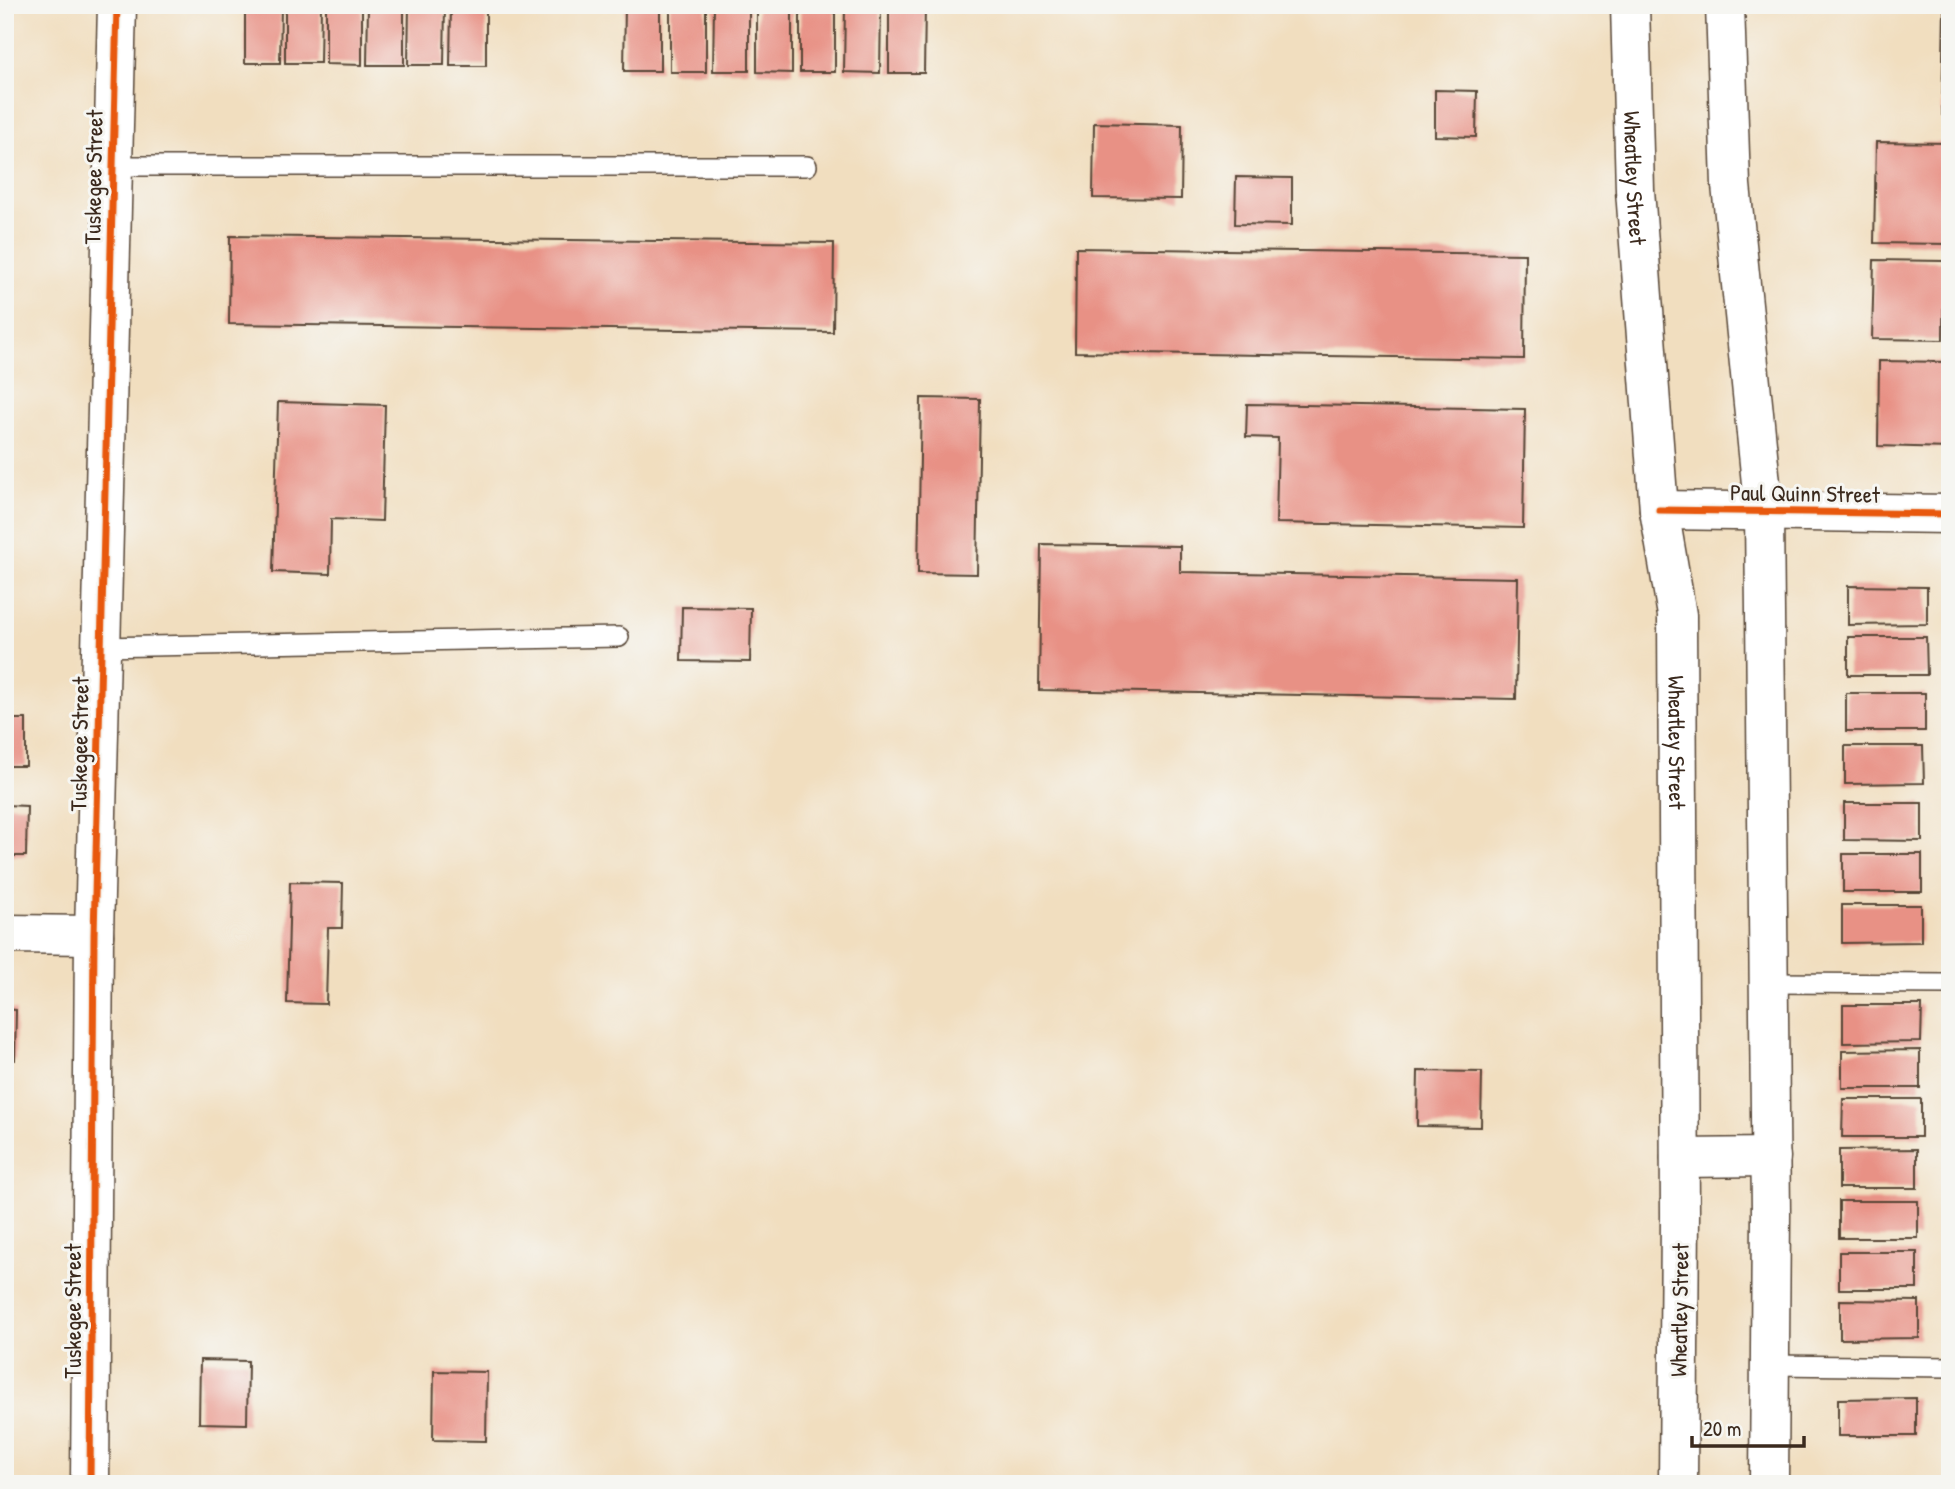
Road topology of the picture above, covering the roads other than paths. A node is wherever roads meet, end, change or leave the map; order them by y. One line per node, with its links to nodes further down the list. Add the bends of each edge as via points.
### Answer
1 (117, 5): 4 (main road, Tuskegee Street)
2 (1630, 5): 6 (main road, Wheatley Street, via 1635,190)
3 (1724, 5): 7 (main road, via 1731,185)
4 (113, 166): 5 (lane); 10 (main road, Tuskegee Street)
5 (807, 166)
6 (1659, 510): 7 (main road, Paul Quinn Street); 16 (main road, Wheatley Street, via 1677,615)
7 (1764, 513): 8 (main road, Paul Quinn Street); 13 (main road)
8 (1950, 514)
9 (619, 637): 10 (lane)
10 (101, 647): 12 (main road, Tuskegee Street)
11 (5, 934): 12 (main road)
12 (94, 935): 19 (main road, Tuskegee Street)
13 (1769, 983): 14 (lane); 15 (main road)
14 (1950, 984)
15 (1770, 1157): 16 (main road); 17 (main road)
16 (1680, 1158): 20 (main road, Wheatley Street)
17 (1770, 1365): 18 (lane); 21 (main road)
18 (1950, 1367)
19 (90, 1484)
20 (1678, 1484)
21 (1769, 1484)

